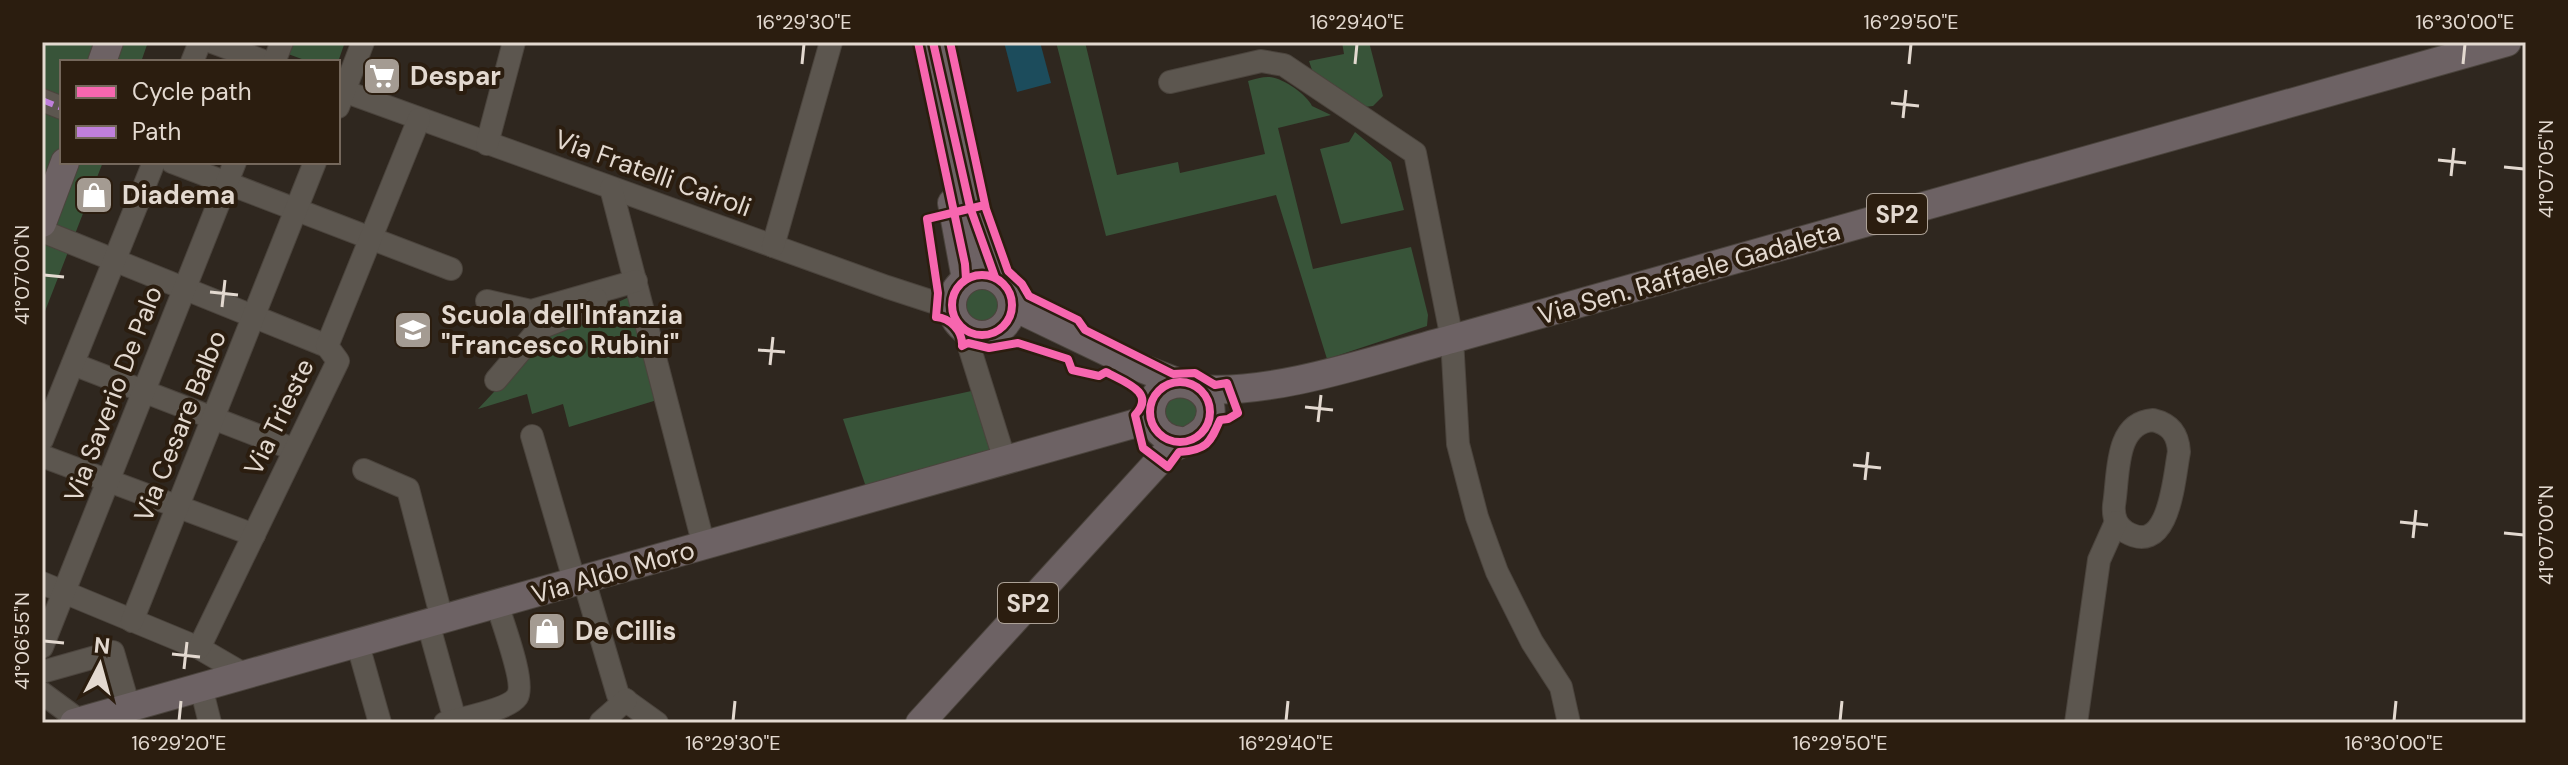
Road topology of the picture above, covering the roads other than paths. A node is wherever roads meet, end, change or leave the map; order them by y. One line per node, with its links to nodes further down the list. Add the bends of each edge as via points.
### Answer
1 (212, 42): 8 (street)
2 (363, 42): 10 (street)
3 (514, 42): 12 (street)
4 (831, 42): 24 (street)
5 (918, 42): 28 (main road)
6 (933, 42): 27 (main road, via 970,207)
7 (2507, 42): 37 (main road, Via Sen. Raffaele Gadaleta / SP2)
8 (261, 60)
9 (1170, 82): 37 (street, via 1261,61 1284,65 1415,153)
10 (340, 96): 11 (street, Via Fratelli Cairoli)
11 (419, 119): 12 (street, Via Fratelli Cairoli); 23 (street, Via Trieste)
12 (487, 144): 19 (street, Via Fratelli Cairoli)
13 (64, 164): 21 (main road)
14 (153, 164): 25 (street)
15 (177, 164): 18 (street)
16 (234, 164): 18 (street, Via Saverio De Palo)
17 (314, 164): 20 (street, Via Cesare Balbo)
18 (227, 184): 20 (street); 30 (street, Via Saverio De Palo)
19 (611, 188): 24 (street, Via Fratelli Cairoli); 29 (street)
20 (295, 210): 23 (street); 34 (street, Via Cesare Balbo)
21 (42, 223)
22 (42, 231): 25 (street)
23 (369, 238): 26 (street); 38 (street, Via Trieste)
24 (773, 246): 33 (street, Via Fratelli Cairoli)
25 (115, 261): 30 (street); 39 (street)
26 (451, 269)
27 (995, 277): 28 (main road); 35 (main road, via 1008,289)
28 (966, 279): 33 (main road)
29 (636, 281): 31 (street); 58 (street)
30 (184, 289): 34 (street); 42 (street, Via Saverio De Palo)
31 (597, 292): 32 (street, via 531,311); 40 (street, via 596,306 540,328)
32 (487, 301)
33 (951, 304): 36 (main road, via 955,320)
34 (254, 315): 38 (street); 44 (street, Via Cesare Balbo)
35 (1007, 317): 36 (main road, via 985,335); 43 (main road, via 1141,368)
36 (968, 332): 51 (street)
37 (1452, 339): 41 (main road, Via Sen. Raffaele Gadaleta / SP2); 81 (street, via 1458,444 1477,517 1497,572 1561,687)
38 (327, 346): 49 (street, Via Trieste, via 338,361)
39 (73, 364): 42 (street); 47 (street)
40 (496, 380)
41 (1285, 382): 43 (main road, Via Sen. Raffaele Gadaleta / SP2); 45 (main road, Via Sen. Raffaele Gadaleta / SP2)
42 (142, 392): 44 (street); 53 (street, Via Saverio De Palo)
43 (1167, 402): 45 (main road, via 1209,403); 48 (main road, via 1165,437); 51 (main road, Via Aldo Moro); 54 (main road, SP2)
44 (213, 418): 49 (street); 55 (street, Via Cesare Balbo)
45 (1209, 420): 48 (main road, Via Sen. Raffaele Gadaleta, via 1198,435)
46 (532, 436): 59 (street)
47 (42, 440)
48 (1180, 441): 54 (main road, SP2)
49 (293, 449): 57 (street, Via Trieste)
50 (42, 456): 53 (street)
51 (1005, 461): 58 (main road, Via Aldo Moro)
52 (364, 470): 64 (street, via 408,489)
53 (109, 482): 55 (street); 61 (street, Via Saverio De Palo)
54 (1137, 483): 80 (main road, SP2)
55 (178, 507): 57 (street); 63 (street, Via Cesare Balbo)
56 (2116, 522): 56 (street, via 2129,534 2147,536 2166,518 2179,443 2162,422 2143,421 2124,439); 82 (street, via 2099,560)
57 (254, 535): 67 (street, Via Trieste)
58 (704, 546): 59 (main road, Via Aldo Moro)
59 (579, 582): 62 (main road, Via Aldo Moro); 72 (street, via 618,695)
60 (42, 583): 61 (street)
61 (64, 592): 63 (street); 66 (street, Via Saverio De Palo)
62 (497, 604): 64 (main road, Via Aldo Moro); 75 (street, via 519,694 500,707)
63 (132, 621): 67 (street)
64 (435, 621): 65 (main road, Via Aldo Moro); 75 (street)
65 (358, 645): 69 (main road, Via Aldo Moro); 78 (street)
66 (42, 647)
67 (199, 648): 69 (street)
68 (42, 672): 73 (street, via 113,652)
69 (247, 676): 70 (main road, Via Aldo Moro)
70 (201, 687): 73 (main road, Via Aldo Moro); 77 (street)
71 (42, 693): 74 (street)
72 (626, 700): 76 (street); 79 (street)
73 (129, 707): 74 (main road, Via Aldo Moro)
74 (87, 721)
75 (450, 722)
76 (601, 722)
77 (210, 723)
78 (380, 723)
79 (657, 723)
80 (920, 723)
81 (1569, 723)
82 (2076, 723)

